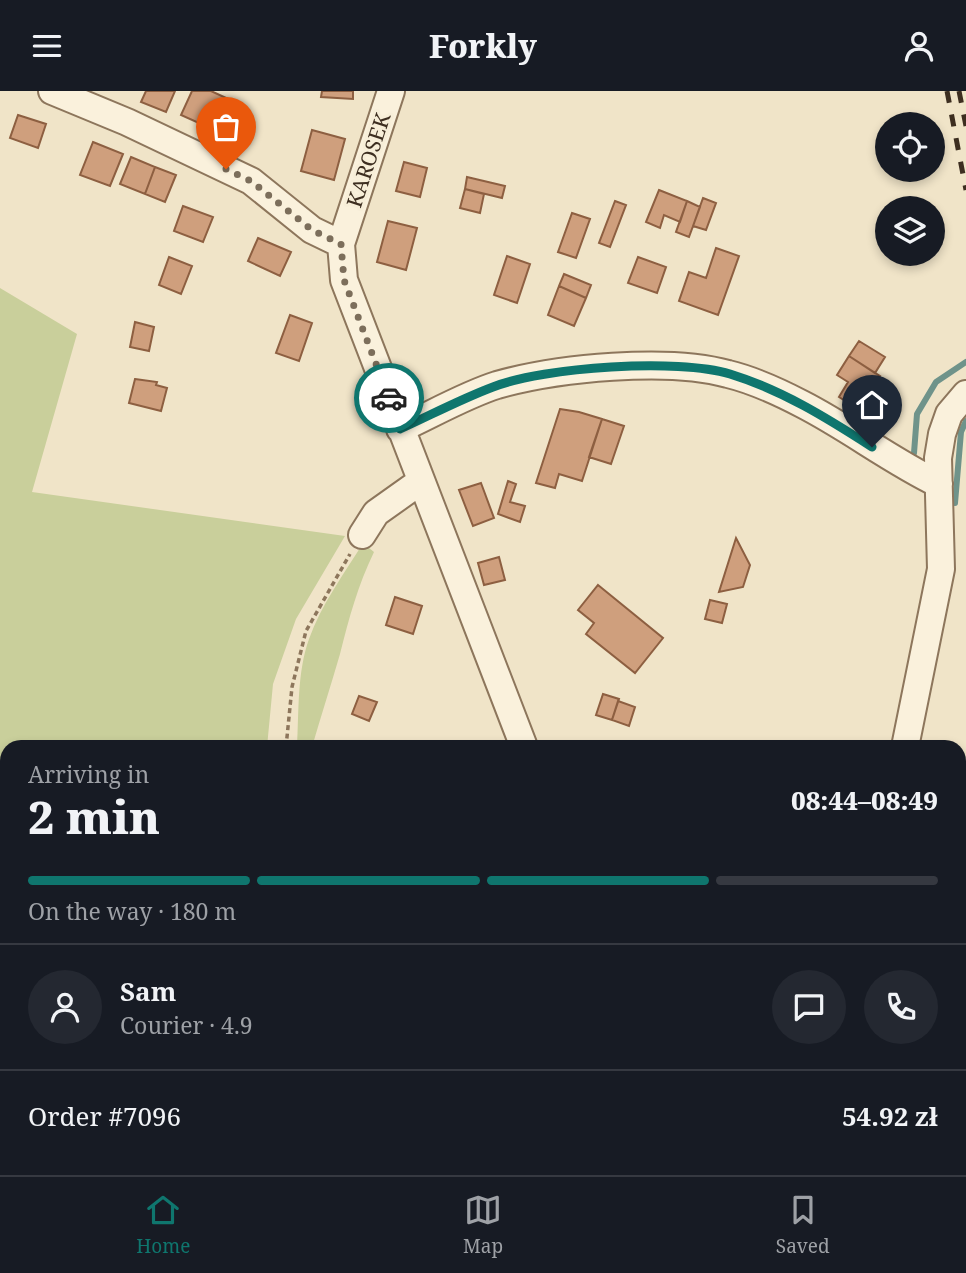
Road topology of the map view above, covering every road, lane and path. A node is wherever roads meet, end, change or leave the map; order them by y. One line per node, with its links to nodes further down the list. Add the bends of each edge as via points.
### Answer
1 (52, 91): 3 (street, via 251,181 312,230)
2 (391, 91): 3 (street, KAROSEK)
3 (341, 244): 5 (street, KAROSEK, via 344,280)
4 (966, 394): 7 (street, via 949,414 942,434)
5 (400, 429): 6 (street, KAROSEK); 7 (street, via 494,386 537,375 687,367 728,373 803,404)
6 (421, 481): 8 (street, via 376,513); 10 (street, KAROSEK)
7 (939, 484): 11 (street, via 941,569)
8 (362, 535): 9 (path, via 306,631 292,687)
9 (287, 740)
10 (521, 740)
11 (906, 740)

